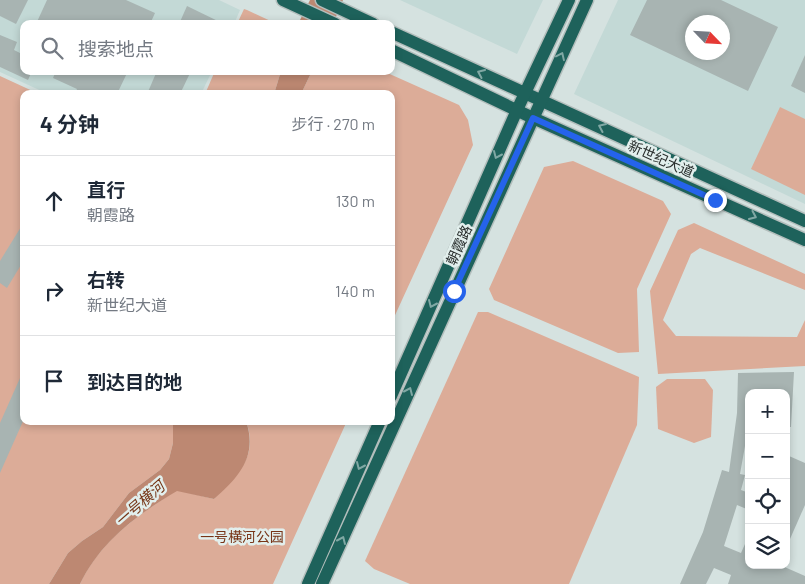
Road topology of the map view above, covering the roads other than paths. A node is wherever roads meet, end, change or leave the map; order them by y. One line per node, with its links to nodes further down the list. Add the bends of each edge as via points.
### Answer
1 (283, 0): 5 (main road)
2 (322, 0): 6 (main road)
3 (569, 0): 9 (main road, 朝霞路)
4 (587, 0): 10 (main road, 朝霞路, one-way to 4)
5 (326, 20)
6 (364, 20)
7 (395, 34): 9 (main road, one-way to 7)
8 (395, 52): 11 (main road)
9 (526, 93): 10 (main road, 新世纪大道); 11 (main road, 朝霞路)
10 (541, 100): 12 (main road, 朝霞路); 13 (main road, 新世纪大道, one-way to 10)
11 (517, 110): 12 (main road, 新世纪大道); 15 (main road, 朝霞路, one-way to 15)
12 (533, 118): 14 (main road, 新世纪大道, one-way to 14); 16 (main road, 朝霞路, one-way to 12)
13 (805, 221)
14 (805, 240)
15 (395, 387)
16 (395, 423)
17 (378, 425): 19 (main road, one-way to 19)
18 (394, 425): 20 (main road, 朝霞路, one-way to 18)
19 (308, 584)
20 (322, 584)

